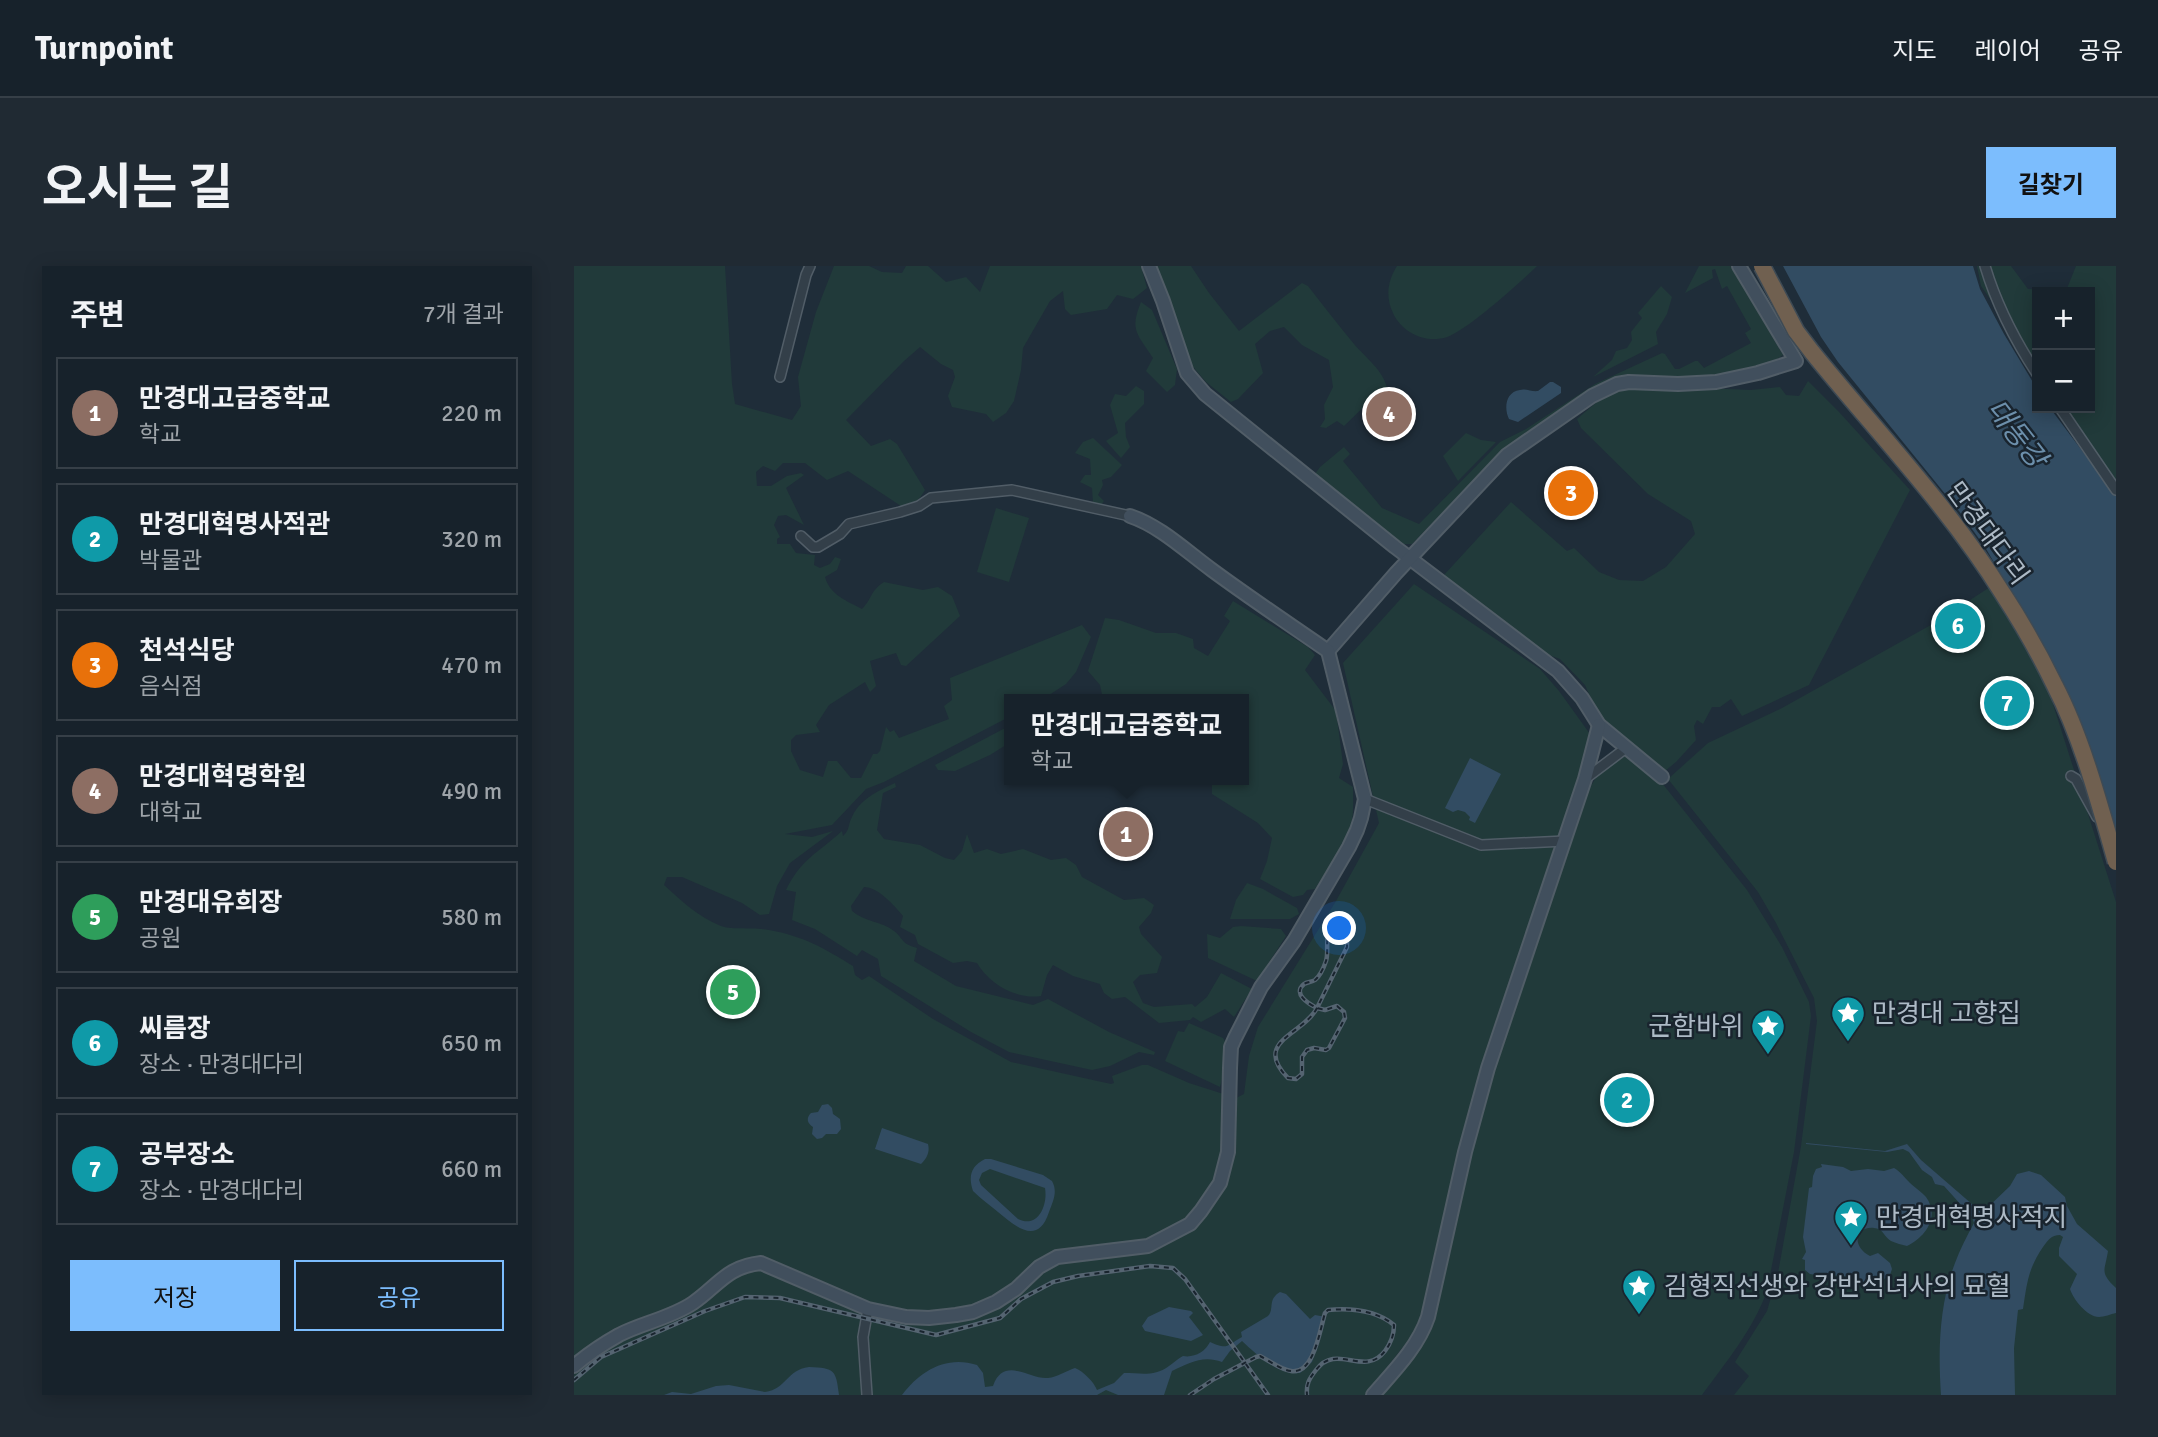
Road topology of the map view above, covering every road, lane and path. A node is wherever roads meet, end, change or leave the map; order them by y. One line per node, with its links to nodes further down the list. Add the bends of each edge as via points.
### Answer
1 (810, 266): 7 (street)
2 (1149, 266): 12 (street, via 1187,373 1205,394)
3 (1739, 266): 12 (street, via 1796,361 1716,382 1629,382 1605,388 1507,455)
4 (1762, 266): 22 (highway, 만경대다리, bridge, via 1812,352 1921,483 2003,593 2056,688 2079,741)
5 (1985, 266): 6 (street, via 1991,288)
6 (2032, 365)
7 (780, 377)
8 (2063, 413): 9 (street)
9 (2116, 490)
10 (1130, 516): 11 (street, via 1012,490 931,498 919,506 849,524 818,547); 13 (street, via 1150,525)
11 (801, 536)
12 (1411, 559): 13 (street); 14 (street, via 1558,671)
13 (1328, 651): 19 (street)
14 (1599, 725): 15 (street); 18 (street)
15 (1626, 748): 17 (street); 18 (street)
16 (2071, 776): 21 (street)
17 (1662, 777)
18 (1586, 779): 20 (street)
19 (1365, 799): 20 (street, via 1481,845); 23 (street, via 1357,830 1294,942 1261,987 1231,1047 1228,1152 1220,1183 1190,1224 1148,1246 1057,1257 1016,1289 973,1312 929,1318)
20 (1565, 841): 26 (street, via 1488,1068 1428,1317 1414,1346)
21 (2116, 849)
22 (2116, 862)
23 (868, 1309): 24 (street, via 761,1263 747,1265 692,1304 619,1335); 25 (street, via 863,1337)
24 (574, 1366)
25 (867, 1395)
26 (1373, 1395)

